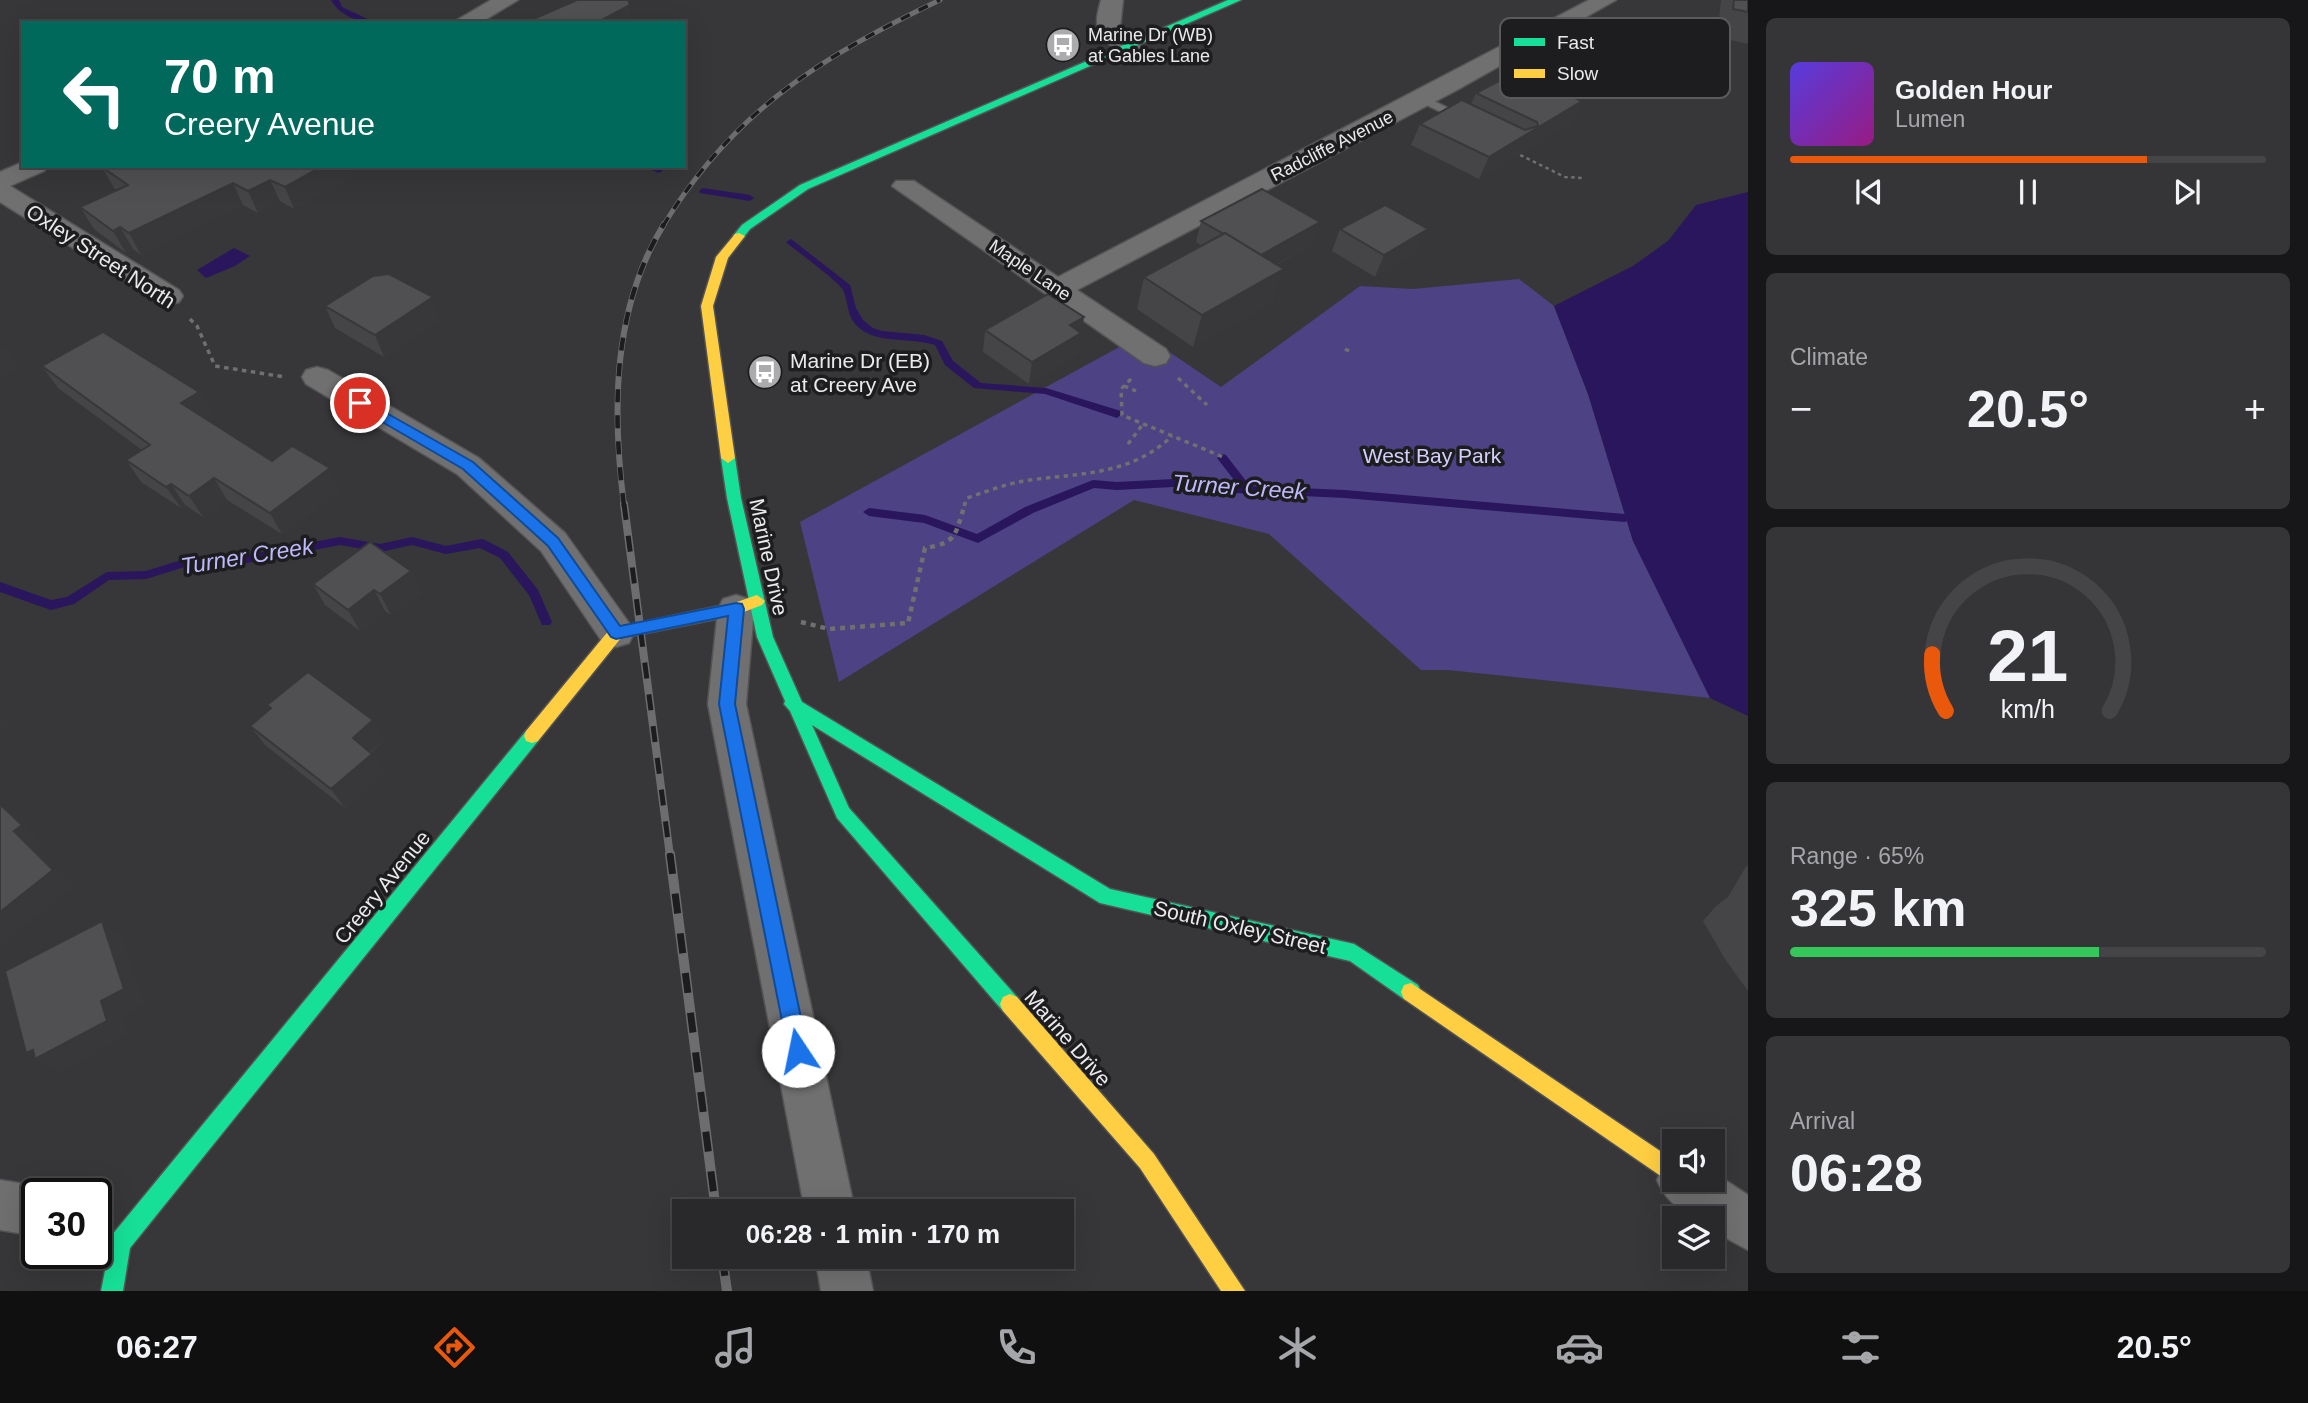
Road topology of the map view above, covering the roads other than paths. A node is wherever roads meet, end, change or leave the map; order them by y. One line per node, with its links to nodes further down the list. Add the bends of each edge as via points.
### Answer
1 (507, 0): 6 (street)
2 (1112, 0): 7 (street, via 1106,23 1111,34)
3 (1236, 0): 7 (main road, Marine Drive)
4 (1605, 0): 5 (street, Radcliffe Avenue)
5 (1572, 18)
6 (467, 21)
7 (1130, 47): 19 (main road, Marine Drive, via 804,187 746,227 722,257 707,306)
8 (1500, 57): 9 (street, Radcliffe Avenue)
9 (1422, 99): 10 (lane); 15 (street, Radcliffe Avenue)
10 (1520, 146)
11 (30, 168): 12 (street)
12 (0, 181)
13 (905, 186): 15 (street, Maple Lane)
14 (0, 191): 16 (street, Oxley Street North)
15 (1058, 288): 17 (street, Maple Lane)
16 (169, 296)
17 (1155, 356)
18 (317, 377): 20 (street, via 468,466 553,542)
19 (746, 605): 20 (main road); 21 (main road, Marine Drive, via 765,637); 24 (street, via 727,704)
20 (616, 633): 28 (main road, Creery Avenue)
21 (792, 704): 22 (main road, South Oxley Street, via 1106,897 1354,953); 33 (main road, Marine Drive, via 844,813 1147,1161)
22 (1662, 1165)
23 (1700, 1192): 27 (street)
24 (828, 1199)
25 (0, 1205): 26 (street)
26 (21, 1208)
27 (1748, 1225)
28 (112, 1232)
29 (110, 1269): 31 (main road, Creery Avenue)
30 (843, 1269): 32 (street)
31 (112, 1291)
32 (847, 1291)
33 (1234, 1291)

